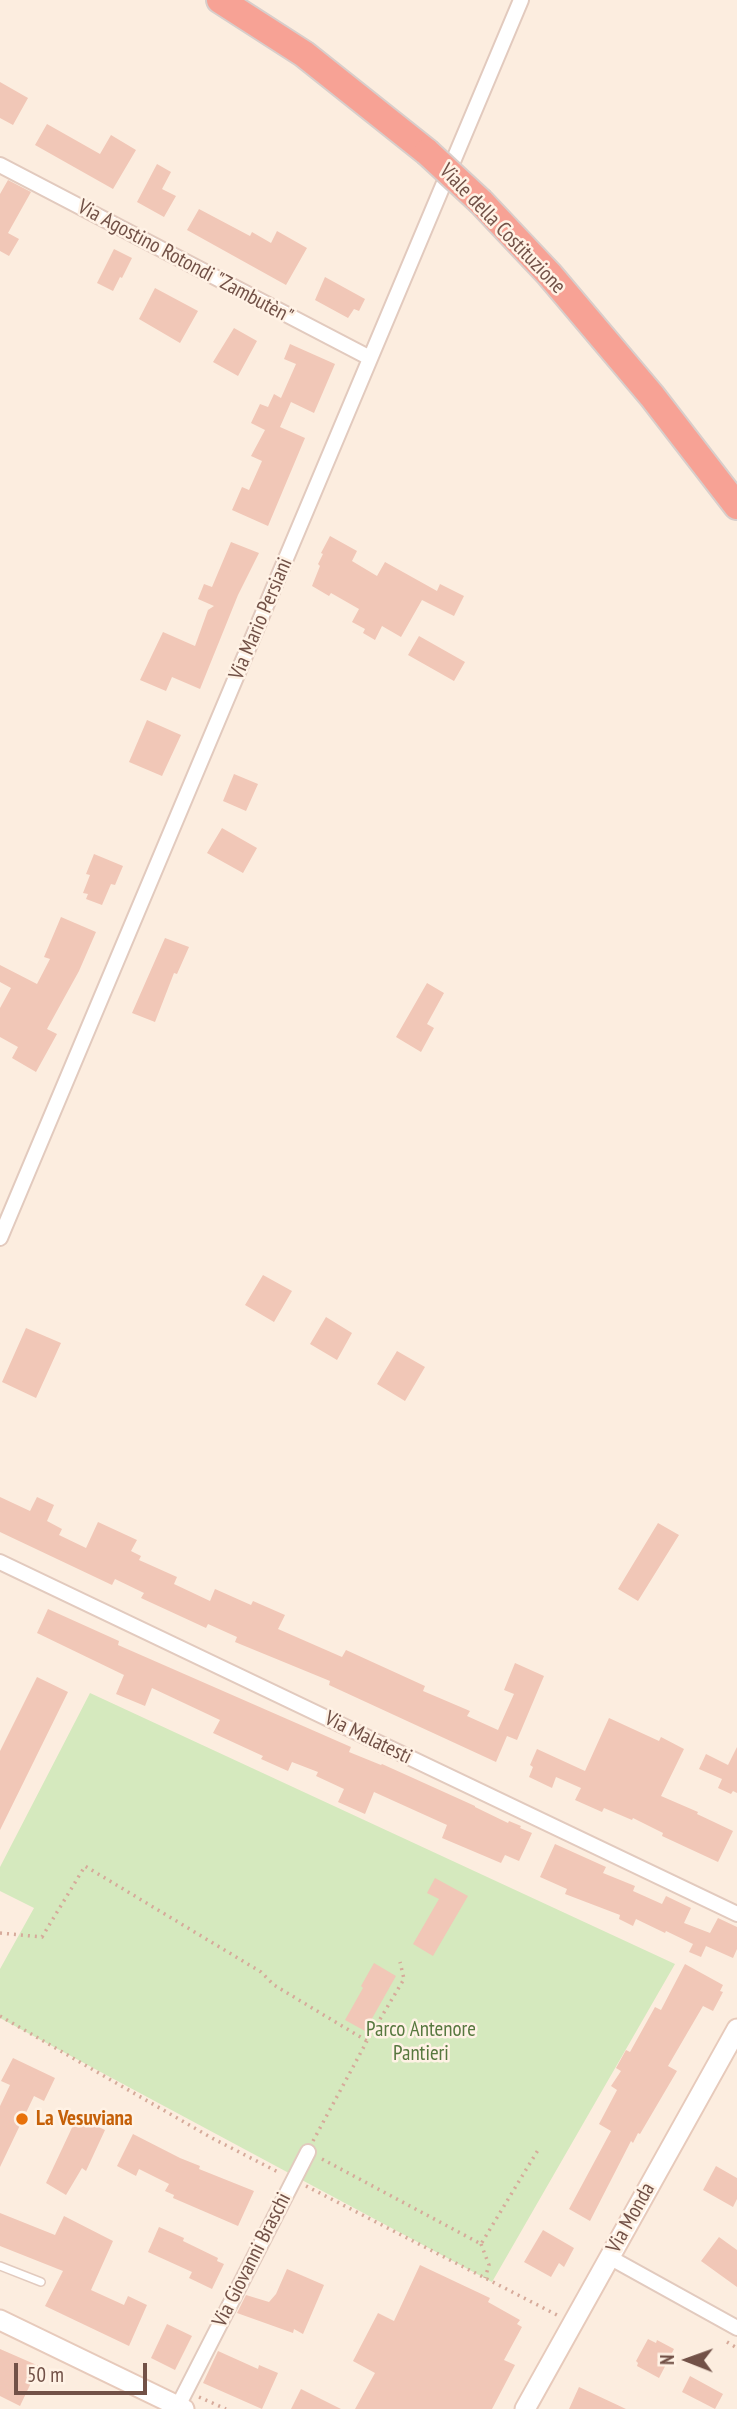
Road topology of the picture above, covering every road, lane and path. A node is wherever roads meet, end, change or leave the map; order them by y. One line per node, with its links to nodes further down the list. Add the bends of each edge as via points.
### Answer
1 (220, 0): 5 (highway, Viale della Costituzione, bridge, via 304,54 427,152 481,202 652,396)
2 (521, 0): 4 (street, Via Mario Persiani)
3 (0, 164): 4 (street, Via Agostino Rotondi "Zambutèn")
4 (370, 358): 6 (street, Via Mario Persiani)
5 (737, 506)
6 (0, 1238)
7 (0, 1562): 8 (street, Via Malatesti)
8 (737, 1914)
9 (0, 1933): 13 (path, via 41,1937 85,1866)
10 (400, 1962): 13 (path, via 404,1979)
11 (0, 2016): 16 (path)
12 (737, 2029): 18 (main road, Via Monda)
13 (367, 2040): 15 (path)
14 (538, 2150): 17 (path)
15 (307, 2151): 16 (street, Via Giovanni Braschi); 17 (path)
16 (293, 2180): 20 (path); 27 (street, Via Giovanni Braschi)
17 (481, 2245): 20 (path, via 489,2264)
18 (609, 2257): 23 (main road, Via Monda); 24 (street)
19 (0, 2266): 21 (lane)
20 (485, 2278): 23 (path)
21 (41, 2282)
22 (0, 2320): 27 (main road)
23 (573, 2323): 28 (main road, Via Monda)
24 (737, 2328)
25 (725, 2342): 26 (path)
26 (737, 2348)
27 (181, 2408)
28 (525, 2409)

